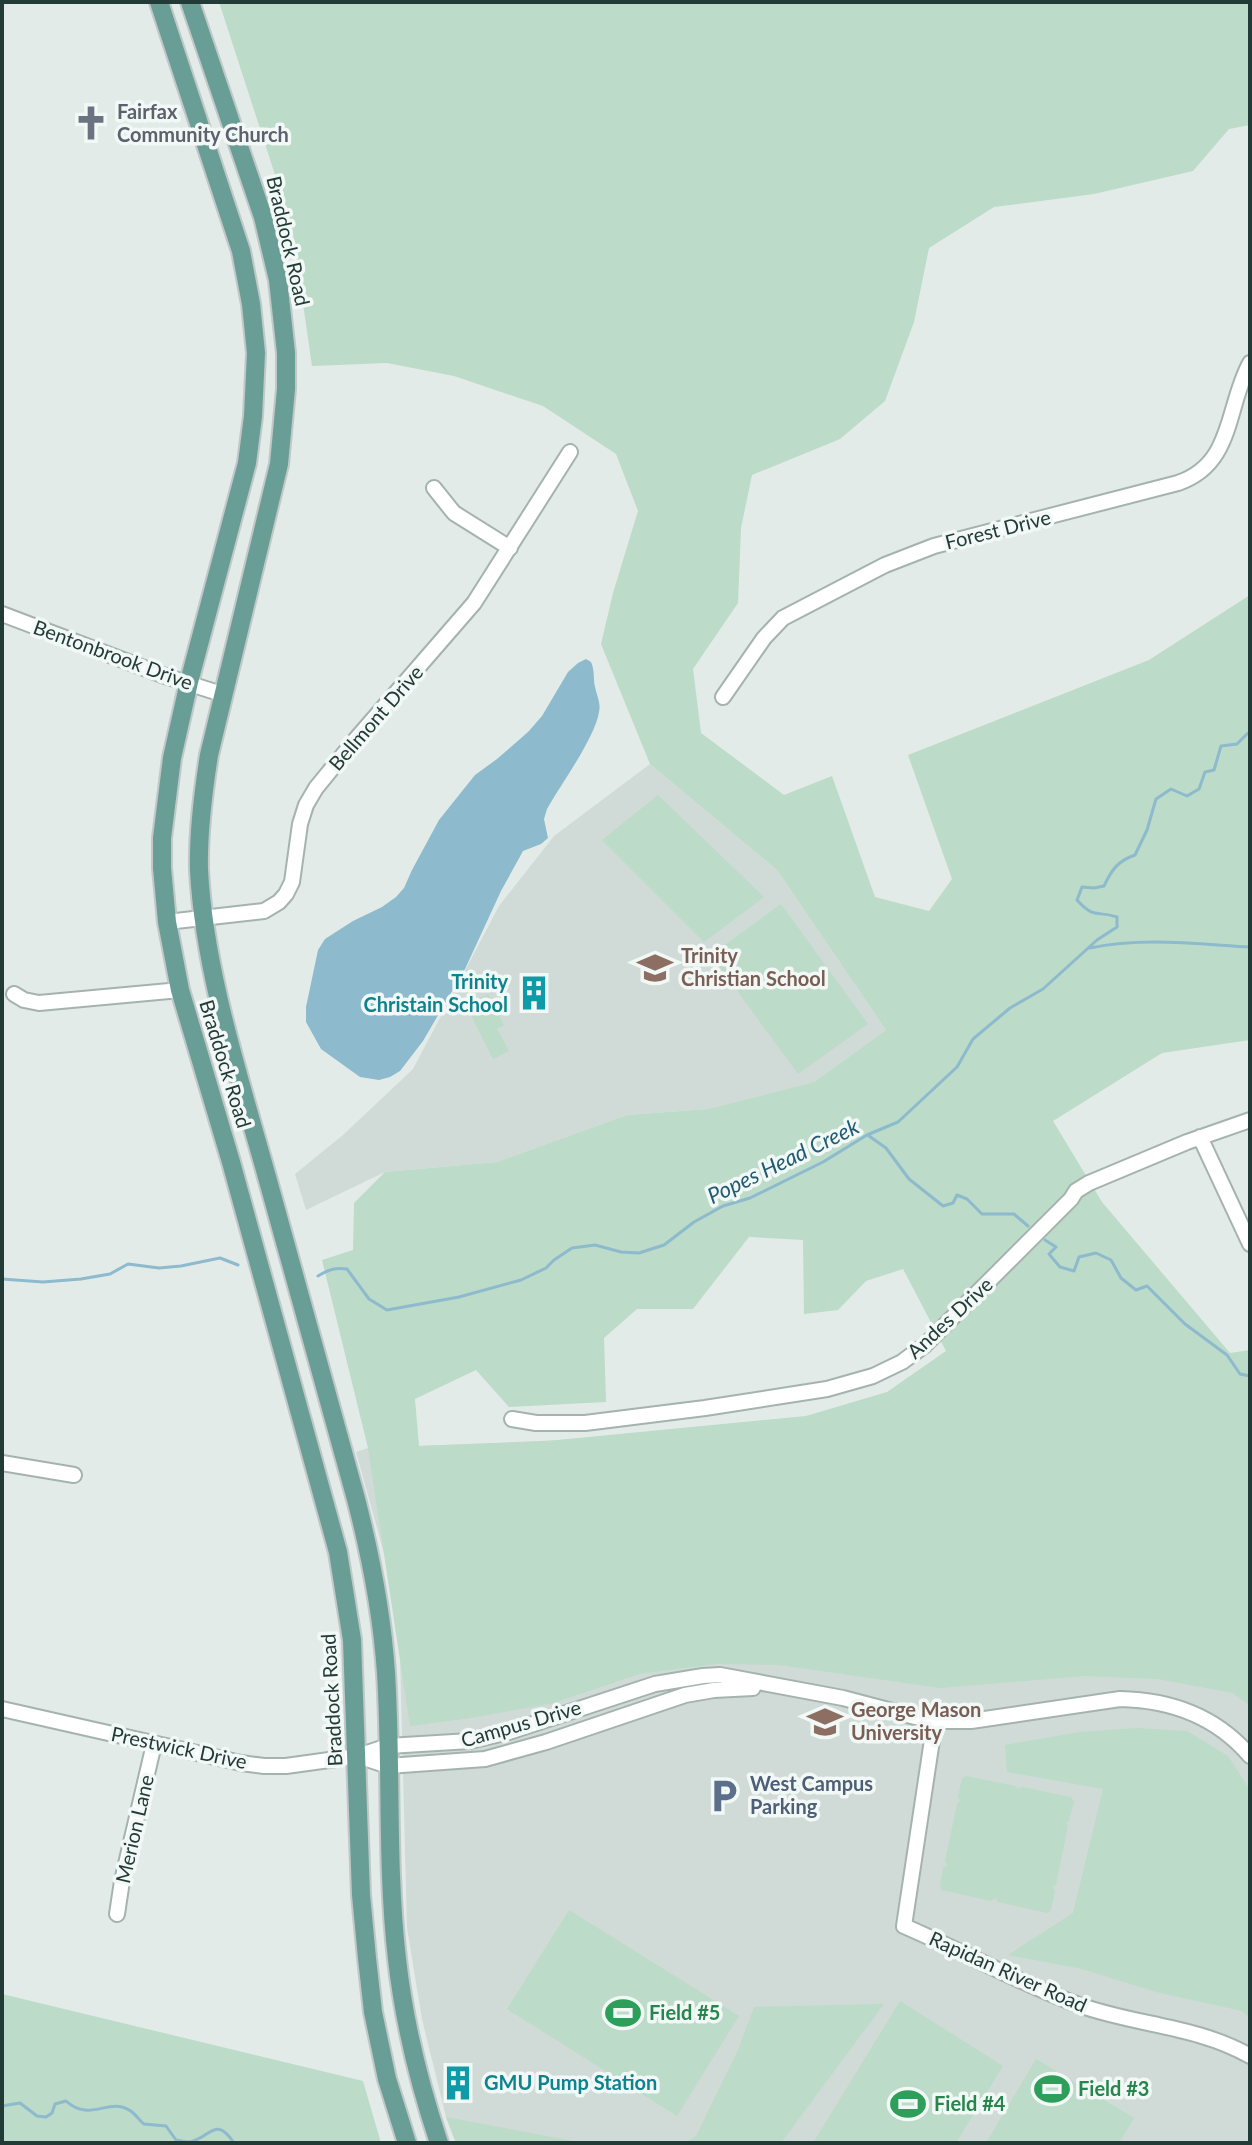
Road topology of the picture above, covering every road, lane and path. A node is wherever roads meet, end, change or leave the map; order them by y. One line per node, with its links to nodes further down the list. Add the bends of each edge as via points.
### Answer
1 (159, 2): 8 (main road, Braddock Road, via 241,251 256,353 247,463)
2 (190, 2): 9 (main road, Braddock Road, via 263,217 278,280 286,353 279,464)
3 (1250, 363): 10 (street, Forest Drive, via 1218,453 1199,473 1178,483 934,546 885,565 783,618)
4 (570, 452): 6 (street, Bellmont Drive)
5 (434, 488): 6 (street, via 454,513)
6 (510, 548): 11 (street, Bellmont Drive, via 474,603 316,788 300,824 286,894 264,911)
7 (2, 614): 8 (street, Bentonbrook Drive)
8 (189, 682): 9 (street, Bentonbrook Drive); 12 (main road, Braddock Road, via 165,806 162,868)
9 (225, 695): 11 (main road, Braddock Road, via 209,755 200,824)
10 (723, 697)
11 (203, 918): 12 (street, Bellmont Drive); 25 (main road, Braddock Road, via 224,1016 366,1537 386,1673)
12 (167, 922): 13 (main road, Braddock Road)
13 (180, 990): 14 (street, via 39,1003); 26 (main road, Braddock Road, via 338,1552 352,1640)
14 (14, 994)
15 (1250, 1120): 16 (street, Andes Drive)
16 (1200, 1137): 17 (street); 18 (street, Andes Drive, via 1076,1191 925,1345 873,1376 827,1389 585,1423)
17 (1250, 1244)
18 (512, 1419)
19 (2, 1463): 20 (street)
20 (74, 1475)
21 (775, 1686): 23 (street, Campus Drive); 25 (street, Campus Drive, via 720,1675 679,1679 487,1738); 28 (street, Campus Drive, via 685,1695 485,1759)
22 (2, 1709): 24 (street, Prestwick Drive)
23 (935, 1720): 27 (street, Campus Drive, via 971,1721 1142,1700 1197,1714 1229,1734); 30 (street, Rapidan River Road, via 904,1926 1079,2005 1198,2035)
24 (154, 1744): 26 (street, Prestwick Drive, via 264,1766); 29 (street, Merion Lane)
25 (388, 1746): 26 (street, Campus Drive); 28 (main road, Braddock Road)
26 (358, 1756): 28 (street, Campus Drive); 31 (main road, Braddock Road, via 361,1895 372,1999 387,2079)
27 (1250, 1756)
28 (388, 1766): 32 (main road, Braddock Road, via 397,1957 410,2042)
29 (117, 1914)
30 (1250, 2056)
31 (407, 2143)
32 (439, 2143)

